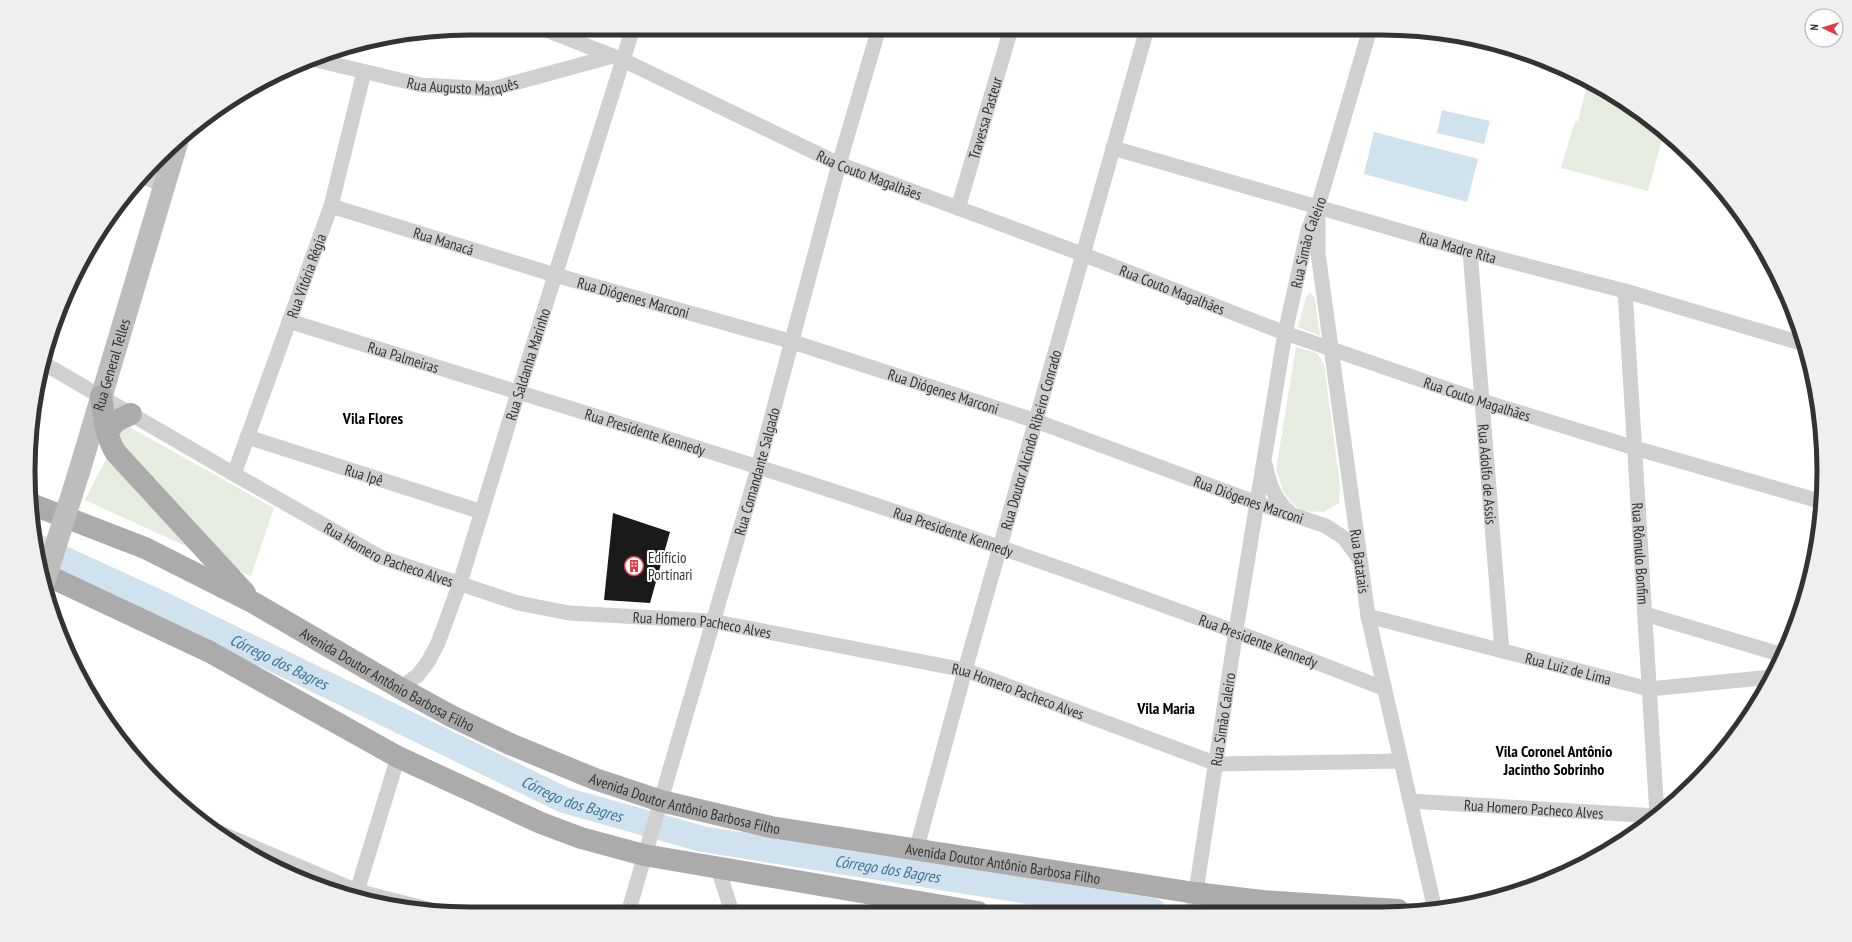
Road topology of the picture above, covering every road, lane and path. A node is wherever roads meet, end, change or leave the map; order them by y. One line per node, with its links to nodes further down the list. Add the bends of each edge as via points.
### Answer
1 (559, 35): 7 (street, Rua Couto Magalhães)
2 (630, 35): 7 (street, Rua Saldanha Marinho)
3 (877, 35): 12 (street, Rua Comandante Salgado)
4 (1009, 35): 17 (street, Travessa Pasteur)
5 (1145, 35): 10 (street, Rua Doutor Alcindo Ribeiro Conrado)
6 (1368, 35): 16 (street, Rua Simão Caleiro)
7 (618, 58): 9 (street, Rua Augusto Marquês, via 492,89 421,85); 12 (street, Rua Couto Magalhães); 20 (street, Rua Saldanha Marinho)
8 (322, 61): 9 (street, Rua Augusto Marquês)
9 (364, 72): 15 (street, Rua Vitória Régia)
10 (1113, 148): 16 (street, Rua Madre Rita); 19 (street, Rua Doutor Alcindo Ribeiro Conrado)
11 (174, 152): 14 (street, Rua General Telles)
12 (839, 164): 17 (street, Rua Couto Magalhães); 24 (street, Rua Comandante Salgado)
13 (148, 179): 14 (street)
14 (164, 185): 29 (street, Rua General Telles)
15 (331, 206): 20 (street, Rua Manacá); 22 (street, Rua Vitória Régia)
16 (1318, 206): 18 (street, Rua Madre Rita); 23 (street, Rua Simão Caleiro, via 1308,230); 26 (street, Rua Batatais, via 1318,253)
17 (958, 208): 19 (street, Rua Couto Magalhães)
18 (1470, 251): 21 (street, Rua Madre Rita); 30 (street, Rua Adolfo de Assis)
19 (1082, 254): 23 (street, Rua Couto Magalhães); 32 (street, Rua Doutor Alcindo Ribeiro Conrado)
20 (555, 275): 24 (street, Rua Diógenes Marconi); 28 (street, Rua Saldanha Marinho)
21 (1625, 291): 25 (street, Rua Madre Rita); 35 (street, Rua Rômulo Bonfim)
22 (289, 321): 28 (street, Rua Palmeiras); 34 (street, Rua Vitória Régia)
23 (1285, 333): 26 (street, Rua Couto Magalhães); 36 (street, Rua Simão Caleiro)
24 (793, 342): 32 (street, Rua Diógenes Marconi); 37 (street, Rua Comandante Salgado)
25 (1797, 342)
26 (1331, 349): 30 (street, Rua Couto Magalhães); 42 (street, Rua Batatais)
27 (48, 366): 29 (street, Rua Homero Pacheco Alves)
28 (518, 393): 37 (street, Rua Presidente Kennedy); 44 (street, Rua Saldanha Marinho)
29 (101, 396): 31 (street, Rua Homero Pacheco Alves); 33 (main road); 49 (street, Rua General Telles, bridge)
30 (1482, 401): 35 (street, Rua Couto Magalhães); 57 (street, Rua Adolfo de Assis)
31 (131, 414): 33 (main road, via 116,421); 38 (street, Rua Homero Pacheco Alves)
32 (1036, 421): 40 (street, Rua Diógenes Marconi); 47 (street, Rua Doutor Alcindo Ribeiro Conrado)
33 (107, 432): 52 (main road, via 116,453)
34 (247, 437): 38 (street, Rua Vitória Régia); 44 (street, Rua Ipê)
35 (1635, 448): 39 (street, Rua Couto Magalhães); 53 (street, Rua Rômulo Bonfim)
36 (1264, 460): 40 (street, Rua Simão Caleiro); 43 (street, Rua Simão Caleiro, via 1267,478)
37 (758, 468): 47 (street, Rua Presidente Kennedy); 55 (street, Rua Comandante Salgado)
38 (234, 474): 51 (street, Rua Homero Pacheco Alves, via 380,557)
39 (1816, 500)
40 (1257, 503): 43 (street, Rua Diógenes Marconi); 46 (street, Rua Simão Caleiro)
41 (37, 506): 52 (main road, Avenida Doutor Antônio Barbosa Filho, via 144,548)
42 (1353, 509): 45 (street, via 1344,520); 48 (street, Rua Batatais)
43 (1283, 511): 45 (street, Rua Diógenes Marconi); 46 (street, via 1261,516)
44 (482, 512): 51 (street, Rua Saldanha Marinho)
45 (1326, 526): 48 (street, Rua Diógenes Marconi, via 1344,538)
46 (1254, 528): 56 (street, Rua Simão Caleiro)
47 (1001, 547): 56 (street, Rua Presidente Kennedy); 59 (street, Rua Doutor Alcindo Ribeiro Conrado)
48 (1358, 557): 54 (street, Rua Batatais)
49 (47, 573)
50 (48, 576): 64 (main road, via 210,652)
51 (460, 583): 55 (street, Rua Homero Pacheco Alves, via 518,603 569,612); 61 (street, Rua Saldanha Marinho, via 438,643 428,662 418,675)
52 (254, 603): 61 (main road, Avenida Doutor Antônio Barbosa Filho)
53 (1645, 614): 58 (street); 63 (street, Rua Rômulo Bonfim)
54 (1368, 616): 57 (street, Rua Luiz de Lima); 62 (street, Rua Batatais)
55 (712, 621): 59 (street, Rua Homero Pacheco Alves); 68 (street, Rua Comandante Salgado)
56 (1236, 630): 62 (street, Rua Presidente Kennedy); 66 (street, Rua Simão Caleiro)
57 (1502, 651): 63 (street, Rua Luiz de Lima)
58 (1777, 653)
59 (965, 670): 66 (street, Rua Homero Pacheco Alves); 73 (street, Rua Doutor Alcindo Ribeiro Conrado)
60 (1765, 678): 63 (street, Rua Luiz de Lima)
61 (400, 688): 68 (main road, Avenida Doutor Antônio Barbosa Filho, via 510,744)
62 (1383, 688): 65 (street, Rua Batatais)
63 (1649, 689): 69 (street, Rua Rômulo Bonfim)
64 (398, 758): 72 (main road, via 580,838); 76 (street)
65 (1401, 761): 66 (street, Rua Homero Pacheco Alves); 67 (street, Rua Batatais)
66 (1217, 764): 77 (street, Rua Simão Caleiro)
67 (1410, 801): 70 (street, Rua Homero Pacheco Alves); 78 (street, Rua Batatais)
68 (660, 806): 72 (street, Rua Comandante Salgado); 73 (main road, Avenida Doutor Antônio Barbosa Filho)
69 (1657, 808)
70 (1648, 815)
71 (247, 845): 75 (street)
72 (646, 848): 74 (main road); 80 (street, Rua Comandante Salgado)
73 (916, 851): 77 (main road, Avenida Doutor Antônio Barbosa Filho)
74 (718, 869): 79 (main road); 81 (street)
75 (339, 886)
76 (357, 892)
77 (1194, 902): 83 (main road, Avenida Doutor Antônio Barbosa Filho, via 1262,901)
78 (1434, 903)
79 (900, 905): 82 (main road)
80 (629, 907)
81 (730, 907)
82 (922, 907)
83 (1353, 907)

